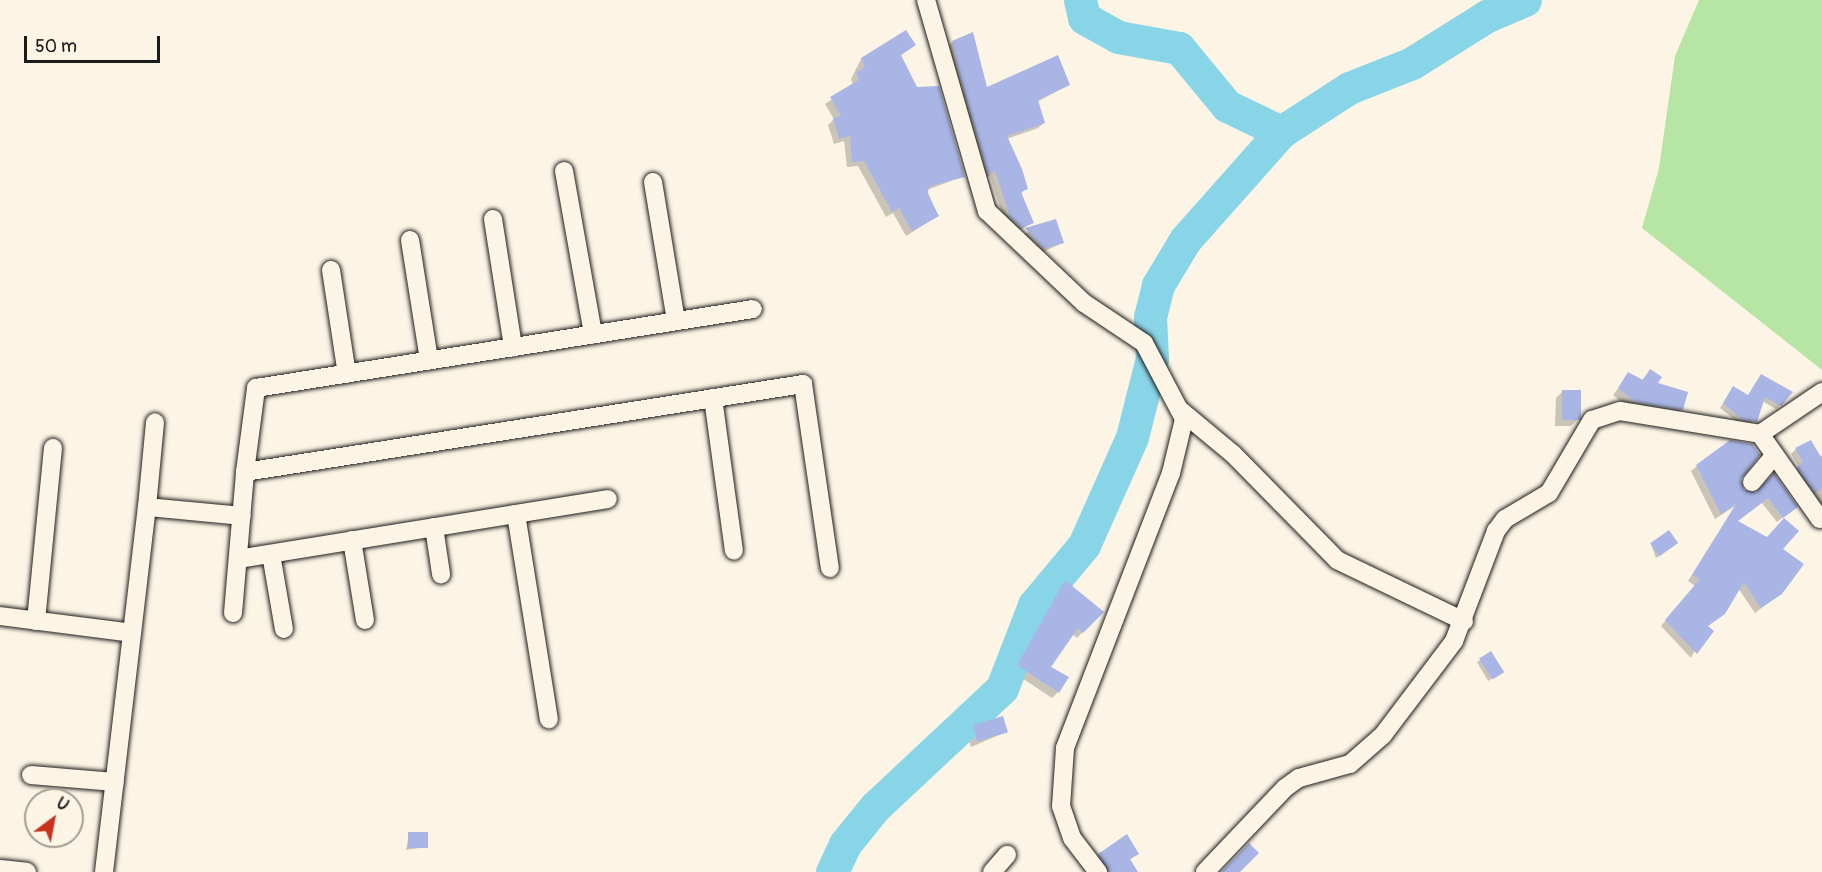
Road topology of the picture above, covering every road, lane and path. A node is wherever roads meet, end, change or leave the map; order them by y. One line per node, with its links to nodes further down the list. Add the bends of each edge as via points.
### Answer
1 (926, 0): 15 (street, via 987,211 1084,303 1147,347)
2 (564, 171): 9 (street)
3 (653, 182): 8 (street)
4 (493, 219): 10 (street)
5 (410, 240): 11 (street)
6 (332, 270): 12 (street)
7 (753, 309): 8 (street)
8 (676, 321): 9 (street)
9 (593, 334): 10 (street)
10 (513, 347): 11 (street)
11 (429, 360): 12 (street)
12 (347, 374): 20 (street, via 256,388)
13 (1822, 392): 17 (street)
14 (713, 398): 20 (street); 29 (street); 32 (street, via 803,384)
15 (1180, 410): 38 (street, via 1233,454 1336,560); 49 (street, via 1182,429 1171,473 1065,748 1061,806 1072,838)
16 (155, 422): 23 (street)
17 (1760, 434): 19 (street); 38 (street, via 1620,411 1592,420 1549,493 1505,519 1496,531)
18 (53, 448): 37 (street)
19 (1775, 455): 21 (street); 26 (street)
20 (245, 472): 25 (street)
21 (1752, 482)
22 (608, 500): 24 (street)
23 (147, 507): 25 (street); 40 (street)
24 (516, 514): 27 (street); 41 (street)
25 (242, 516): 31 (street)
26 (1820, 519)
27 (434, 527): 28 (street); 33 (street)
28 (352, 540): 30 (street); 36 (street)
29 (734, 551)
30 (271, 554): 31 (street); 39 (street)
31 (238, 559): 34 (street)
32 (830, 568)
33 (441, 574)
34 (233, 613)
35 (0, 616): 37 (street)
36 (364, 620)
37 (36, 621): 40 (street)
38 (1464, 621): 50 (street, via 1425,683 1366,753 1350,764 1299,778 1285,788)
39 (284, 629)
40 (132, 633): 43 (street)
41 (549, 718)
42 (31, 775): 43 (street)
43 (115, 782): 47 (street)
44 (1007, 855): 48 (street)
45 (0, 868): 46 (street)
46 (27, 872)
47 (104, 872)
48 (992, 872)
49 (1098, 872)
50 (1205, 872)

